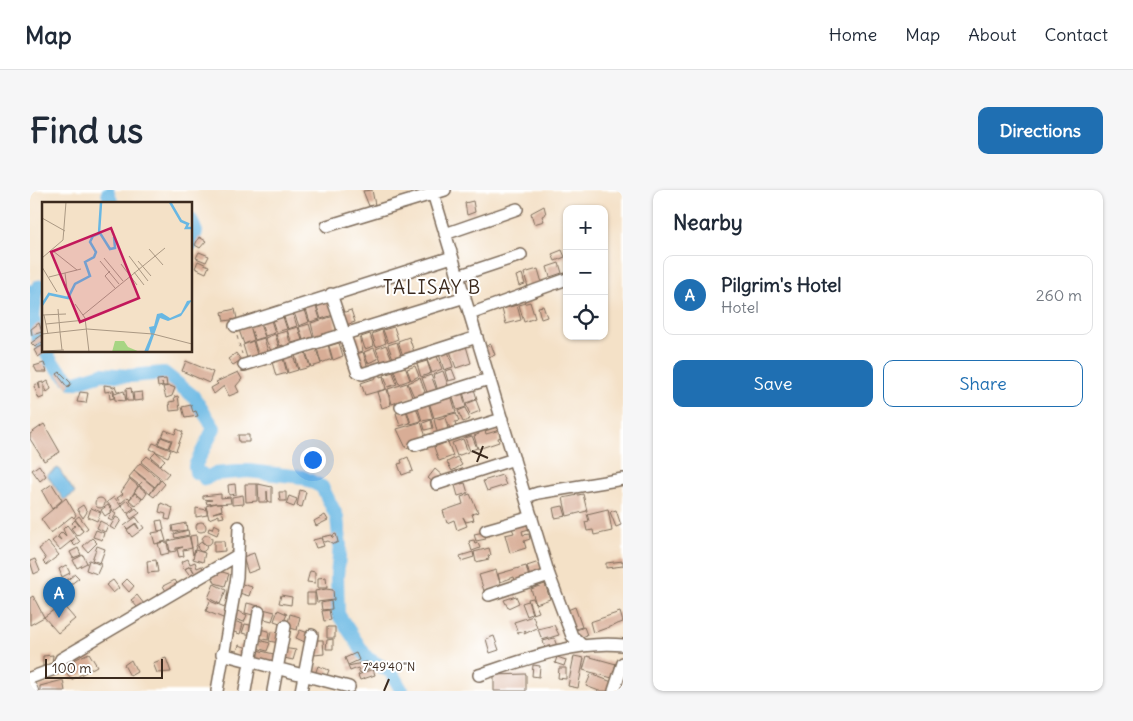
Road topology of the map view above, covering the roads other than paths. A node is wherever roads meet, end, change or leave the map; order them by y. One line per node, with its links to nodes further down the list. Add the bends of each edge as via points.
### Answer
1 (445, 190): 2 (street)
2 (432, 192): 4 (street); 5 (street)
3 (517, 210): 5 (street)
4 (327, 226)
5 (445, 234): 7 (street)
6 (520, 255): 8 (street)
7 (452, 257): 8 (street); 10 (street)
8 (458, 276): 11 (street)
9 (563, 280): 12 (street)
10 (331, 294): 13 (street); 14 (street)
11 (464, 297): 12 (street); 14 (street)
12 (470, 314): 15 (street)
13 (235, 326)
14 (344, 334): 15 (street, via 356,370 362,374); 16 (street)
15 (477, 337): 17 (street)
16 (244, 364)
17 (489, 379): 18 (street); 19 (street)
18 (401, 406)
19 (502, 419): 20 (street); 21 (street)
20 (415, 445)
21 (514, 459): 23 (street); 24 (street)
22 (623, 479): 24 (street)
23 (437, 484)
24 (526, 497): 25 (street)
25 (532, 517): 27 (street); 29 (street)
26 (239, 527): 28 (street)
27 (486, 530)
28 (238, 555): 36 (street, via 237,577); 42 (street, via 61,659 57,668)
29 (549, 575): 30 (street); 35 (street, via 572,636)
30 (489, 595)
31 (259, 612): 37 (street)
32 (285, 626): 39 (street)
33 (312, 635): 41 (street)
34 (623, 645): 35 (street)
35 (583, 646): 40 (street, via 522,660)
36 (222, 654): 37 (street); 45 (street)
37 (250, 661): 39 (street); 46 (street)
38 (623, 663): 49 (street)
39 (277, 668): 41 (street); 47 (street)
40 (479, 675)
41 (304, 676): 43 (street); 48 (street)
42 (30, 678)
43 (329, 687): 44 (street)
44 (349, 687)
45 (217, 691)
46 (245, 691)
47 (273, 691)
48 (301, 691)
49 (614, 691)

